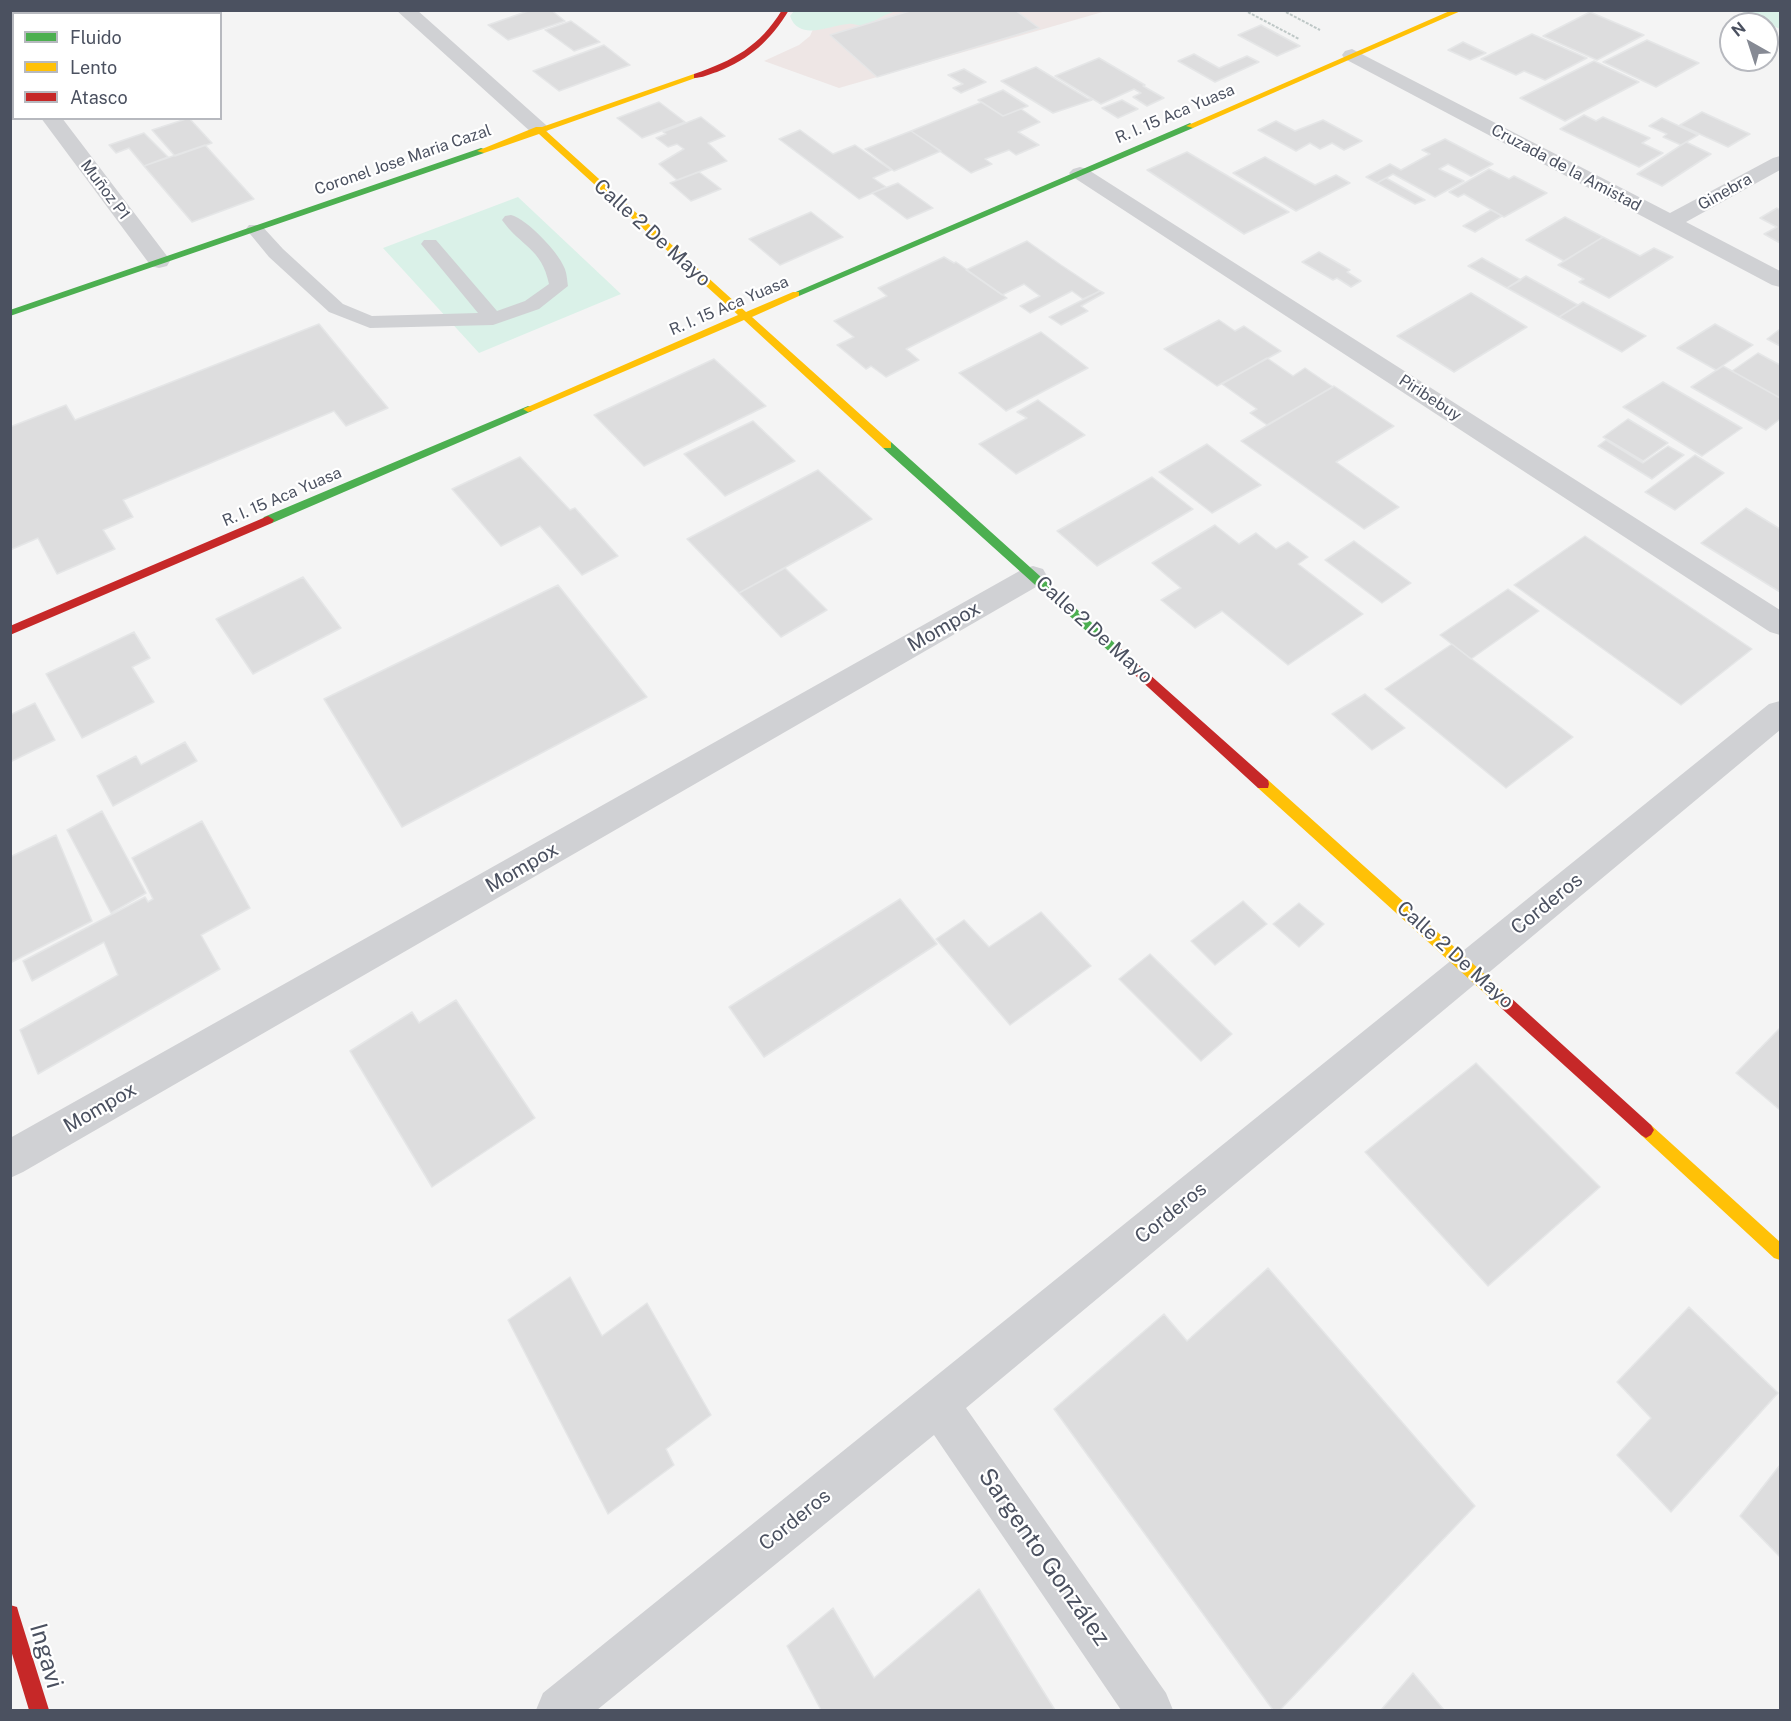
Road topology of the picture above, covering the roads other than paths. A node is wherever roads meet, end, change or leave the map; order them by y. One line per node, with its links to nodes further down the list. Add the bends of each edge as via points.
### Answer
1 (405, 10): 6 (street, Calle 2 De Mayo)
2 (786, 10): 6 (street, Coronel Jose Maria Cazal, via 775,31 755,51 735,63)
3 (1460, 10): 4 (street, R. I. 15 Aca Yuasa)
4 (1352, 55): 8 (street, R. I. 15 Aca Yuasa); 10 (street, Cruzada de la Amistad)
5 (53, 120): 13 (street, Muñoz P1)
6 (539, 129): 11 (street, Coronel Jose Maria Cazal); 16 (street, Calle 2 De Mayo)
7 (1780, 162): 10 (street, Ginebra)
8 (1080, 173): 16 (street, R. I. 15 Aca Yuasa); 19 (street, Piribebuy)
9 (511, 220): 17 (lane, via 536,242 555,267 559,286 532,305)
10 (1670, 222): 14 (street, Cruzada de la Amistad)
11 (255, 229): 13 (street, Coronel Jose Maria Cazal); 17 (lane, via 276,254 336,308 370,322)
12 (430, 244): 17 (lane)
13 (159, 261): 15 (street, Coronel Jose Maria Cazal)
14 (1780, 280)
15 (10, 313)
16 (745, 318): 18 (street, Calle 2 De Mayo); 20 (street, R. I. 15 Aca Yuasa)
17 (493, 319)
18 (1033, 576): 22 (street, Calle 2 De Mayo); 23 (street, Mompox)
19 (1780, 624)
20 (10, 631)
21 (1780, 713): 22 (street, Corderos)
22 (1469, 968): 24 (street, Calle 2 De Mayo); 25 (street, Corderos)
23 (10, 1159)
24 (1780, 1252)
25 (938, 1404): 28 (street, Corderos); 29 (street, Sargento González)
26 (10, 1614): 27 (street, Ingavi)
27 (39, 1710)
28 (560, 1710)
29 (1149, 1710)

